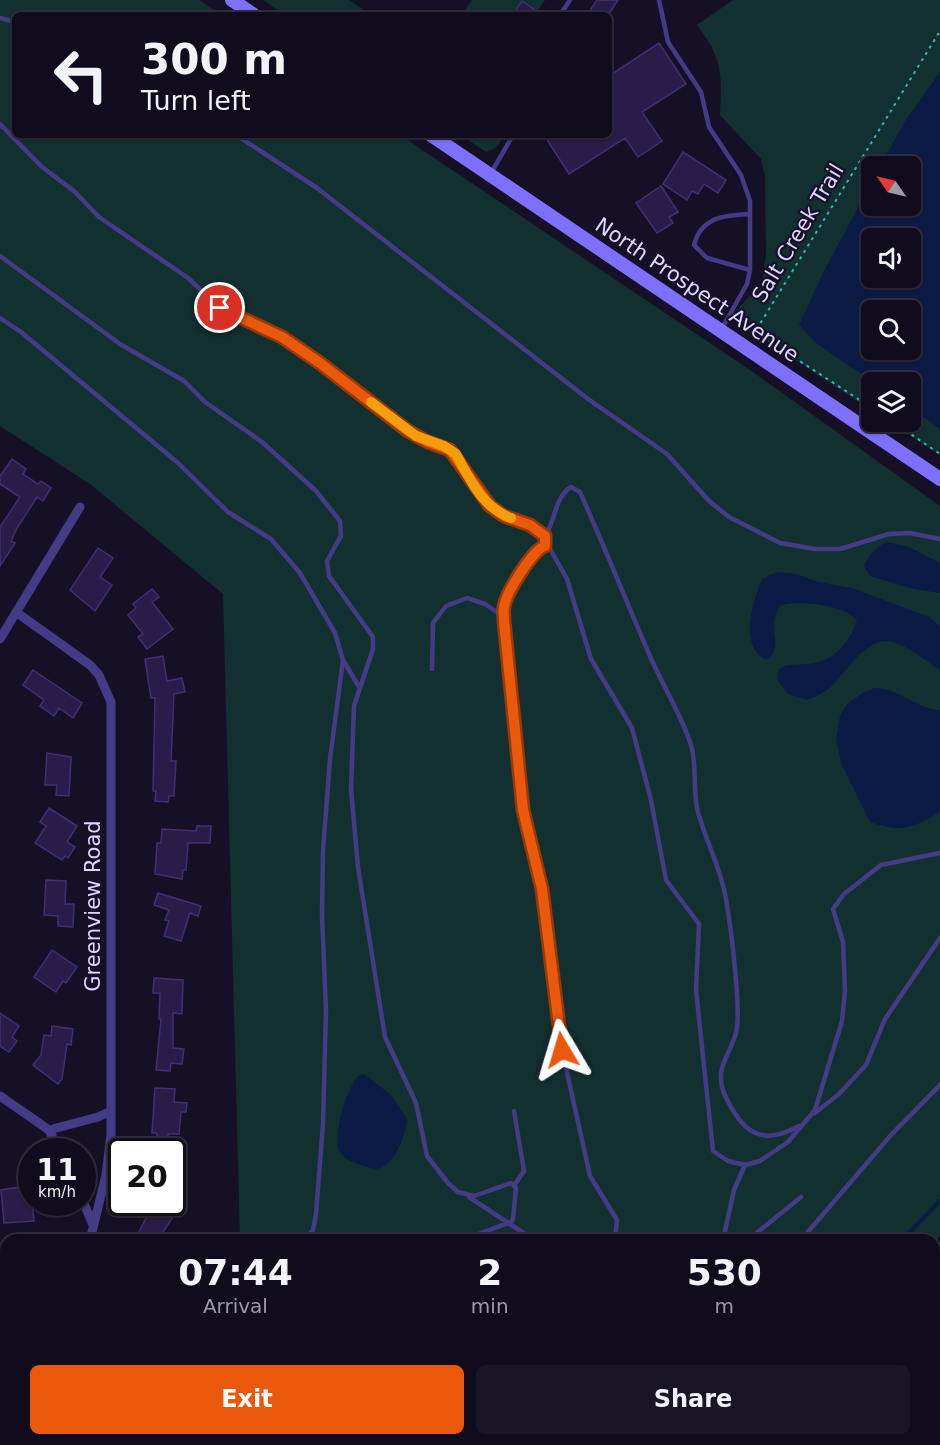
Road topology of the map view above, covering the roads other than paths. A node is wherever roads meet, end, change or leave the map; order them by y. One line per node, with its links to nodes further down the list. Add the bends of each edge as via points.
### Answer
1 (232, 0): 3 (main road)
2 (659, 0): 11 (lane, via 668,42 701,92 709,127 741,175 750,201)
3 (250, 12)
4 (0, 124): 5 (lane)
5 (12, 136)
6 (14, 138): 18 (lane, via 99,218 188,278 220,308 282,337 408,431 450,450 490,506)
7 (240, 138): 19 (lane, via 326,195 588,399 667,454 709,501 729,517 780,543 815,549 840,549 889,534)
8 (435, 138): 10 (main road, North Prospect Avenue)
9 (511, 138): 10 (lane)
10 (490, 175): 15 (main road, North Prospect Avenue)
11 (749, 214): 13 (lane); 13 (lane, via 718,216 697,233 694,245 707,258)
12 (0, 256): 26 (lane, via 120,344 183,381 205,402 267,446 316,491 340,521 340,536 327,561 329,576 373,637 373,649)
13 (750, 270): 15 (lane, via 743,296)
14 (0, 318): 24 (lane, via 164,450 228,512 271,539 300,573 329,619)
15 (720, 331): 16 (main road, North Prospect Avenue)
16 (940, 479)
17 (80, 507): 21 (street)
18 (545, 536): 20 (lane); 33 (lane, via 561,496 571,487 580,492 690,744 698,808 725,895 734,977 736,1034 721,1065 724,1094 747,1128 762,1137 787,1132)
19 (940, 538)
20 (545, 546): 22 (lane, via 535,552 512,586 503,608); 36 (lane, via 567,579 591,659 632,728 666,880 699,924 696,990 711,1141 714,1151)
21 (16, 612): 23 (street); 31 (street, Greenview Road, via 90,665 111,702)
22 (504, 617): 25 (lane, via 467,598 446,606 433,623); 47 (lane, via 523,810 542,889 565,1066 590,1176 617,1220)
23 (0, 639)
24 (343, 660): 26 (lane); 44 (lane, via 324,834 323,1124 316,1214)
25 (432, 669)
26 (360, 687): 38 (lane, via 351,737 353,825 382,1025 416,1103 427,1156 448,1184)
27 (940, 854): 33 (lane, via 880,865 836,902 834,916 843,942 845,967 843,1011 820,1098)
28 (940, 938): 33 (lane, via 885,1019 866,1065)
29 (940, 1085): 50 (lane, via 891,1135)
30 (0, 1096): 34 (street)
31 (111, 1111): 34 (street); 42 (street, Greenview Road, via 106,1175)
32 (514, 1111): 37 (lane, via 524,1171)
33 (808, 1119): 36 (lane, via 788,1142)
34 (49, 1130): 35 (street)
35 (53, 1138)
36 (745, 1166): 48 (lane, via 734,1190)
37 (515, 1184): 38 (lane); 41 (lane, via 513,1219)
38 (466, 1195): 41 (lane)
39 (801, 1197): 49 (lane)
40 (89, 1216): 42 (street)
41 (508, 1223): 45 (lane); 46 (lane)
42 (93, 1225): 43 (street, Greenview Road)
43 (91, 1234)
44 (310, 1234)
45 (478, 1234)
46 (525, 1234)
47 (616, 1234)
48 (724, 1234)
49 (755, 1234)
50 (806, 1234)

